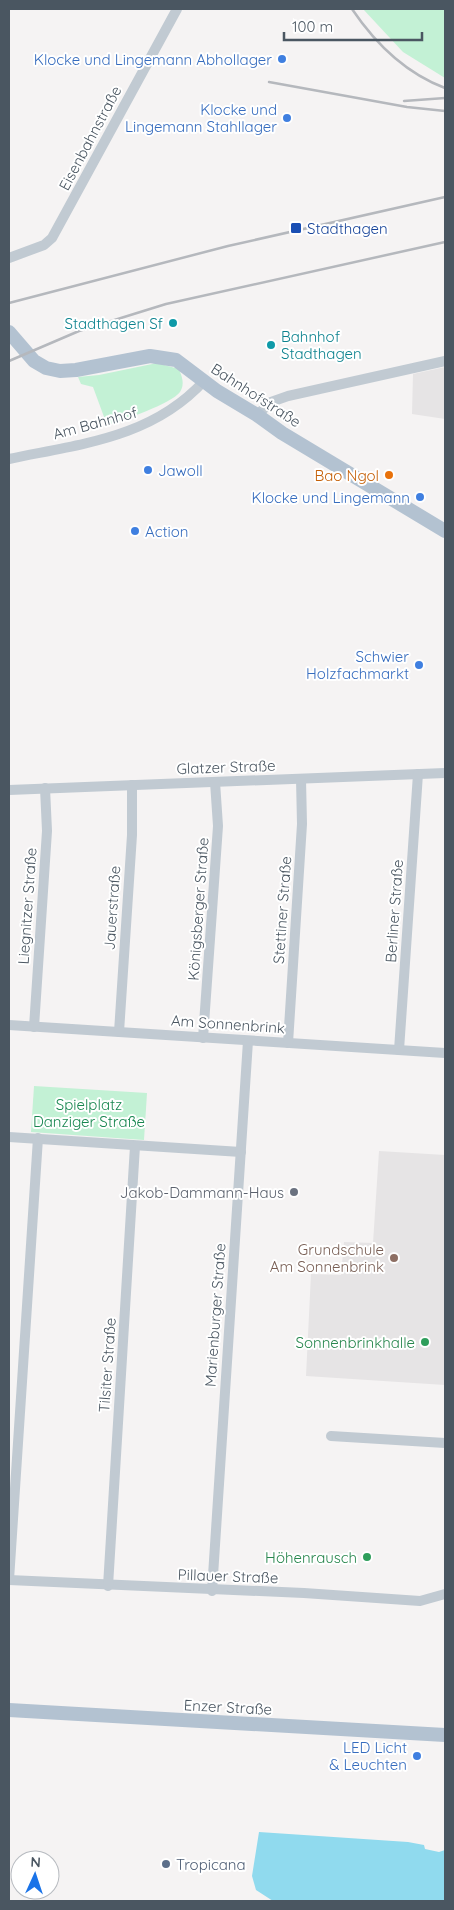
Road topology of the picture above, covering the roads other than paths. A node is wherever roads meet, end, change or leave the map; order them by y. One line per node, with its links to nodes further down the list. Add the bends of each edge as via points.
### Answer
1 (174, 10): 2 (street, Eisenbahnstraße, via 52,238 44,245)
2 (9, 258)
3 (9, 332): 5 (main road, Bahnhofstraße, via 34,361 46,368 76,370 150,356 163,357 183,365)
4 (445, 362): 6 (street, via 288,396 272,402)
5 (204, 382): 6 (main road, Bahnhofstraße); 7 (street, Am Bahnhof, via 175,409 135,430)
6 (257, 415): 8 (main road, Bahnhofstraße)
7 (9, 459)
8 (445, 532)
9 (445, 773): 10 (street, Glatzer Straße)
10 (418, 774): 11 (street, Glatzer Straße); 22 (street, Berliner Straße)
11 (301, 779): 12 (street, Glatzer Straße); 21 (street, Stettiner Straße, via 302,824)
12 (215, 782): 13 (street, Glatzer Straße); 19 (street, Königsberger Straße, via 218,826)
13 (132, 785): 14 (street, Glatzer Straße); 18 (street, Jauerstraße, via 132,835)
14 (45, 788): 15 (street, Glatzer Straße); 17 (street, Liegnitzer Straße, via 47,831)
15 (9, 790)
16 (9, 1025): 17 (street, Am Sonnenbrink)
17 (34, 1026): 18 (street, Am Sonnenbrink)
18 (119, 1032): 19 (street, Am Sonnenbrink)
19 (203, 1038): 20 (street, Am Sonnenbrink)
20 (248, 1041): 21 (street, Am Sonnenbrink); 27 (street, Marienburger Straße)
21 (288, 1043): 22 (street, Am Sonnenbrink)
22 (399, 1050): 23 (street, Am Sonnenbrink)
23 (445, 1053)
24 (9, 1137): 25 (street)
25 (38, 1138): 26 (street); 30 (street)
26 (136, 1146): 27 (street); 31 (street, Tilsiter Straße)
27 (241, 1152): 32 (street, Marienburger Straße)
28 (330, 1436): 29 (street)
29 (445, 1443)
30 (9, 1580): 31 (street, Pillauer Straße)
31 (108, 1586): 32 (street, Pillauer Straße)
32 (212, 1591): 33 (street, Pillauer Straße, via 420,1601)
33 (445, 1594)
34 (9, 1710): 35 (main road, Enzer Straße)
35 (445, 1735)

